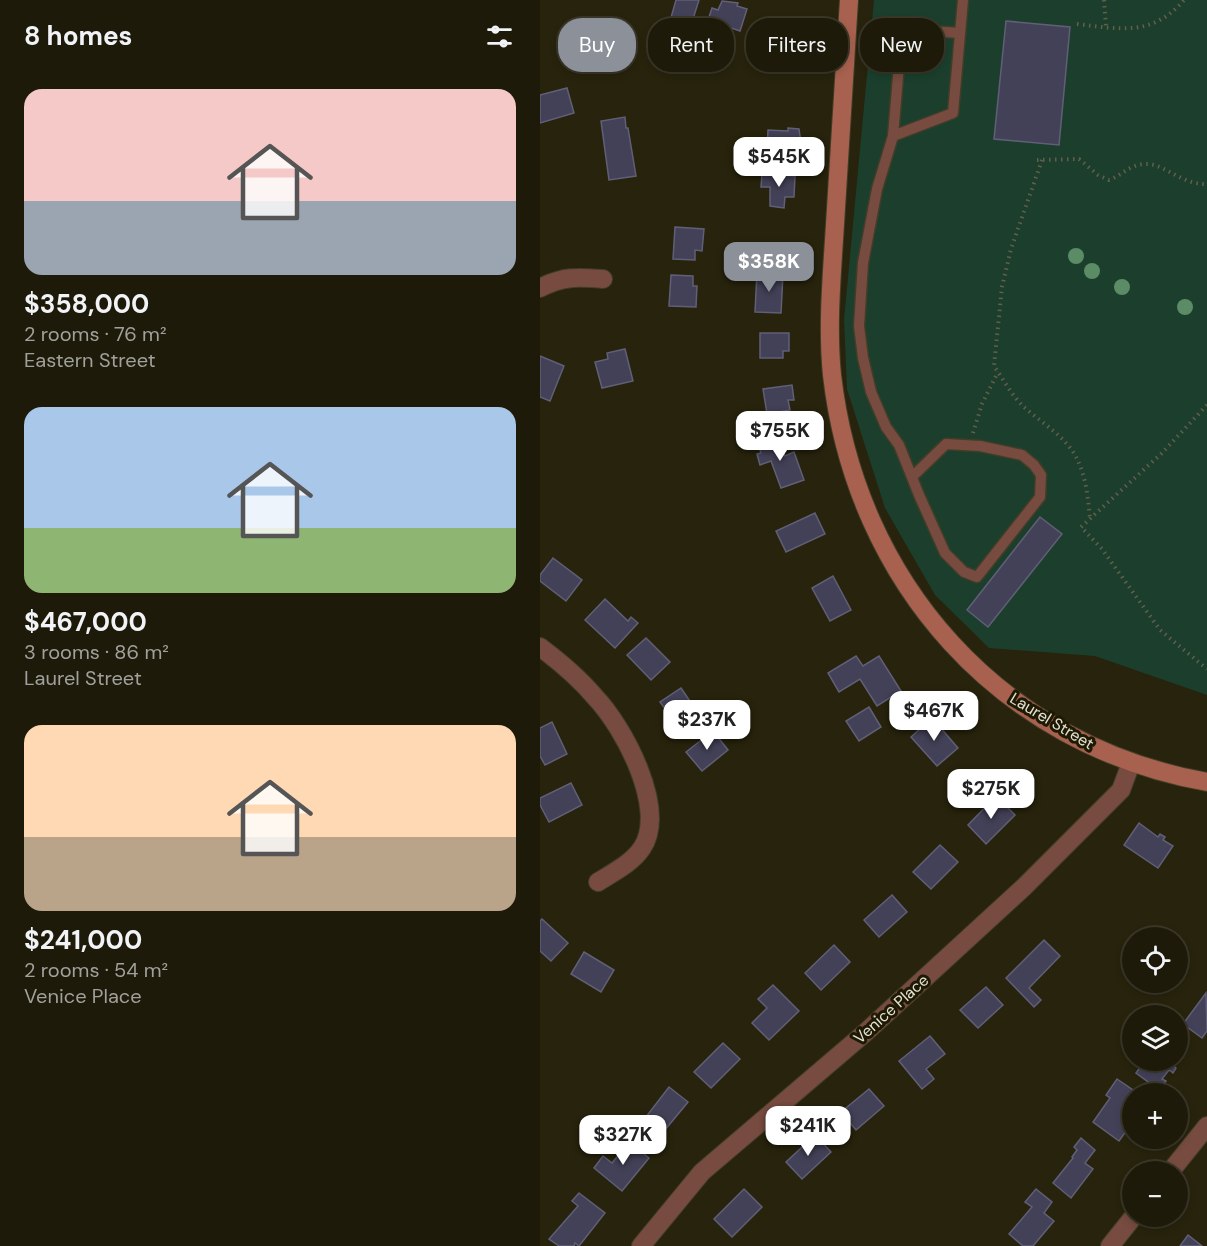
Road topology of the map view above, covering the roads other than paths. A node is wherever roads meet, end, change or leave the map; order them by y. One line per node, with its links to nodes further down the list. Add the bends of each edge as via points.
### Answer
1 (849, 0): 9 (street, Laurel Street, via 832,284 832,373 848,456 871,520 904,582 958,652 1041,718)
2 (963, 0): 3 (lane)
3 (960, 33): 4 (lane, via 953,113); 4 (lane, via 902,29)
4 (893, 136): 7 (lane, via 869,231 859,326 871,392)
5 (603, 279): 6 (street, via 571,277)
6 (540, 288)
7 (912, 477): 7 (lane, via 945,553 964,572 977,577 1040,497 1041,475 1022,455 968,445 946,444)
8 (540, 647): 11 (street, via 597,698 623,736 646,786 650,821 643,847)
9 (1131, 764): 10 (street, Laurel Street); 15 (street, Venice Place, via 1121,790 1024,886 866,1032 702,1172)
10 (1207, 782)
11 (598, 882)
12 (1207, 1126): 13 (street)
13 (1179, 1161)
14 (1125, 1227): 16 (street)
15 (641, 1246)
16 (1110, 1246)

